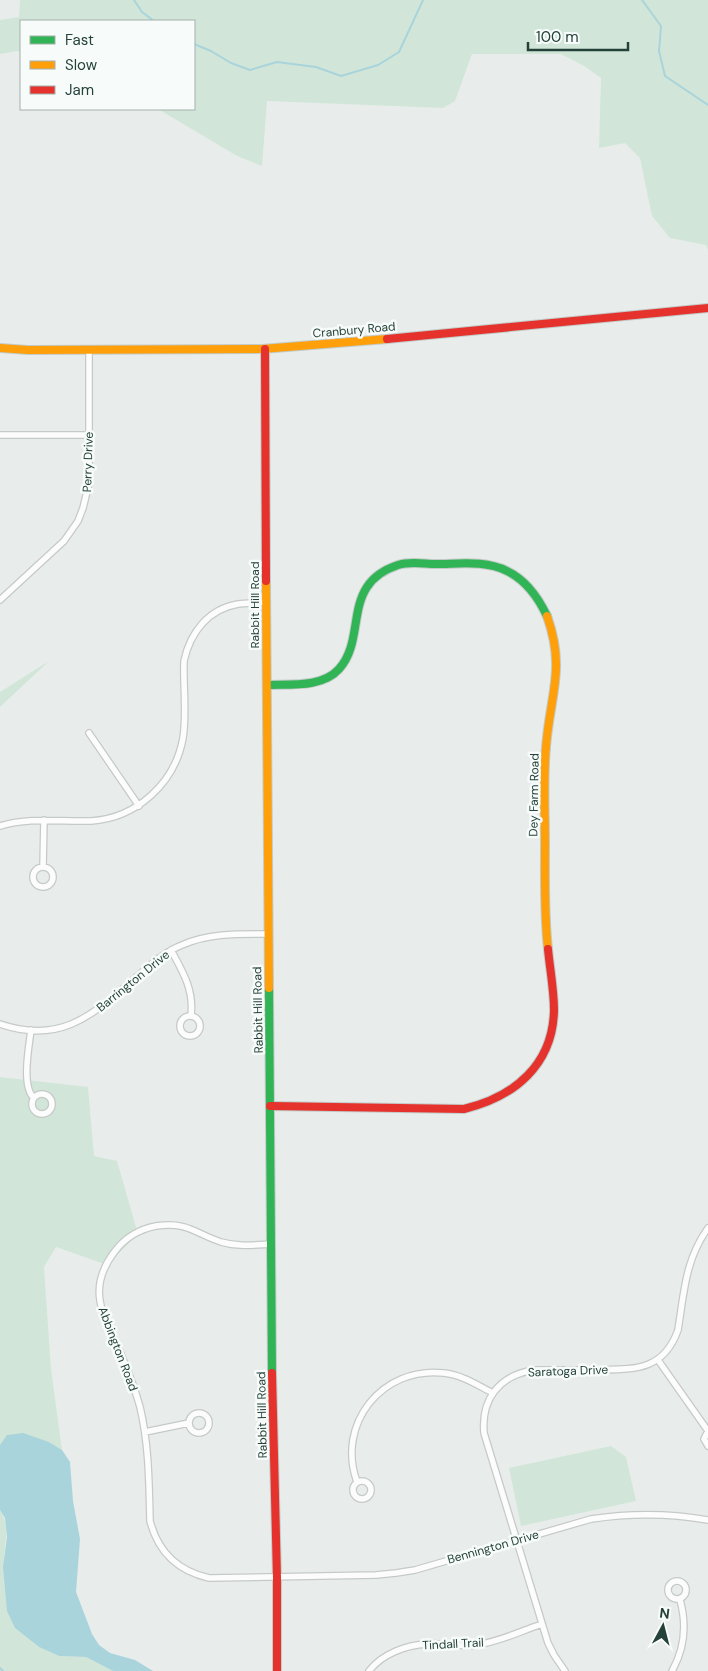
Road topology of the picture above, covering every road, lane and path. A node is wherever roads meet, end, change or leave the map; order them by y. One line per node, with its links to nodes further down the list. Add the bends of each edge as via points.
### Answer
1 (708, 308): 3 (street, Cranbury Road)
2 (0, 348): 4 (street, Cranbury Road)
3 (266, 349): 4 (street, Cranbury Road); 8 (street, Rabbit Hill Road)
4 (89, 350): 6 (street, Perry Drive)
5 (0, 435): 6 (street)
6 (89, 435): 7 (street, Perry Drive, via 88,489 78,521 57,548)
7 (0, 600)
8 (266, 602): 9 (street, Rabbit Hill Road); 11 (street, via 227,607 209,617 195,632 184,661 184,724 180,750 163,784)
9 (267, 685): 15 (street, Rabbit Hill Road); 21 (street, Dey Farm Road, via 306,684 325,679 333,673 351,651 359,605 366,588 387,570 406,564 480,564 509,571 527,585 542,607 556,651 557,680 545,771 546,935 555,1002 549,1041 538,1064 506,1095 464,1109)
10 (89, 733): 11 (street)
11 (139, 806): 12 (street, via 105,819)
12 (44, 820): 13 (street); 14 (street)
13 (0, 826)
14 (43, 867)
15 (268, 934): 16 (street, Barrington Drive, via 210,936); 21 (street, Rabbit Hill Road)
16 (171, 950): 17 (street, via 190,987); 19 (street, Barrington Drive, via 82,1019 56,1028)
17 (191, 1015)
18 (0, 1024): 19 (street, Barrington Drive)
19 (31, 1030): 20 (street, via 27,1086)
20 (34, 1098)
21 (270, 1106): 23 (street, Rabbit Hill Road)
22 (708, 1228): 24 (street, Saratoga Drive, via 690,1261 678,1330)
23 (270, 1244): 28 (street, Abbington Road, via 233,1245 187,1227 165,1225 134,1234 111,1256 100,1286 101,1309 134,1388); 33 (street, Rabbit Hill Road)
24 (658, 1360): 25 (street, Saratoga Drive, via 632,1370 533,1370 508,1379); 27 (street)
25 (493, 1393): 30 (street, via 466,1379 444,1373 416,1375 388,1387 370,1402 354,1432 351,1452); 32 (street, via 485,1413 484,1433)
26 (189, 1423): 28 (street)
27 (708, 1431): 29 (street, via 704,1439)
28 (145, 1432): 33 (street, Abbington Road, via 150,1521 156,1540 170,1558 187,1571 209,1578)
29 (708, 1446)
30 (357, 1482)
31 (708, 1520): 32 (street, Bennington Drive, via 658,1514 617,1515 570,1524)
32 (518, 1540): 33 (street, Bennington Drive, via 396,1573); 35 (street)
33 (277, 1578): 36 (street, Rabbit Hill Road)
34 (680, 1600): 39 (street, via 684,1639)
35 (542, 1624): 37 (street, Tindall Trail, via 488,1643 428,1644 403,1649 382,1659); 38 (street, via 548,1643)
36 (277, 1671)
37 (369, 1671)
38 (565, 1671)
39 (672, 1671)

